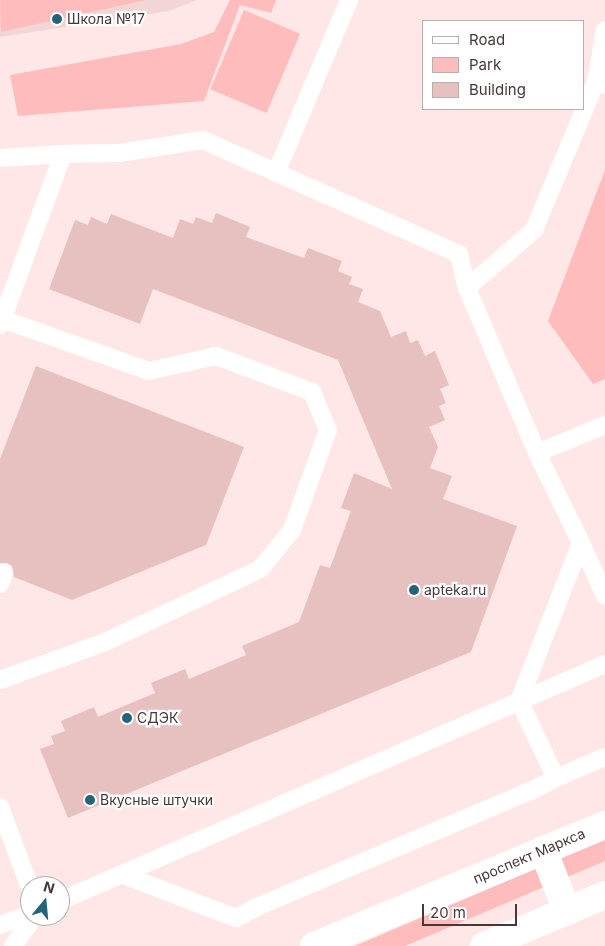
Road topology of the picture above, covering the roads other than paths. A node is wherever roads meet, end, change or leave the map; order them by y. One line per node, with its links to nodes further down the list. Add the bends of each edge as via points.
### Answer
1 (350, 0): 6 (lane)
2 (605, 30): 3 (lane)
3 (600, 84): 7 (lane, via 534,230)
4 (63, 154): 5 (lane); 6 (lane, via 119,153 204,140); 8 (lane)
5 (0, 158)
6 (276, 173): 7 (lane, via 458,254)
7 (467, 288): 10 (lane)
8 (1, 322): 14 (lane, via 149,370 216,356 312,392 328,430 292,530 260,569 103,643)
9 (605, 425): 10 (lane)
10 (537, 453): 11 (lane)
11 (581, 542): 12 (lane); 15 (lane)
12 (605, 596)
13 (605, 664): 15 (lane)
14 (0, 680)
15 (519, 701): 17 (lane); 21 (lane)
16 (605, 757): 17 (lane)
17 (556, 778): 21 (lane, via 236,918)
18 (0, 807): 22 (lane)
19 (605, 825): 20 (main road, проспект Маркса)
20 (543, 850): 25 (main road); 30 (main road, проспект Маркса)
21 (121, 874): 24 (lane)
22 (26, 876)
23 (605, 895): 25 (main road)
24 (70, 897)
25 (567, 911): 31 (main road)
26 (20, 918): 27 (lane)
27 (0, 925)
28 (28, 926): 29 (lane)
29 (13, 946)
30 (314, 946)
31 (484, 946)

